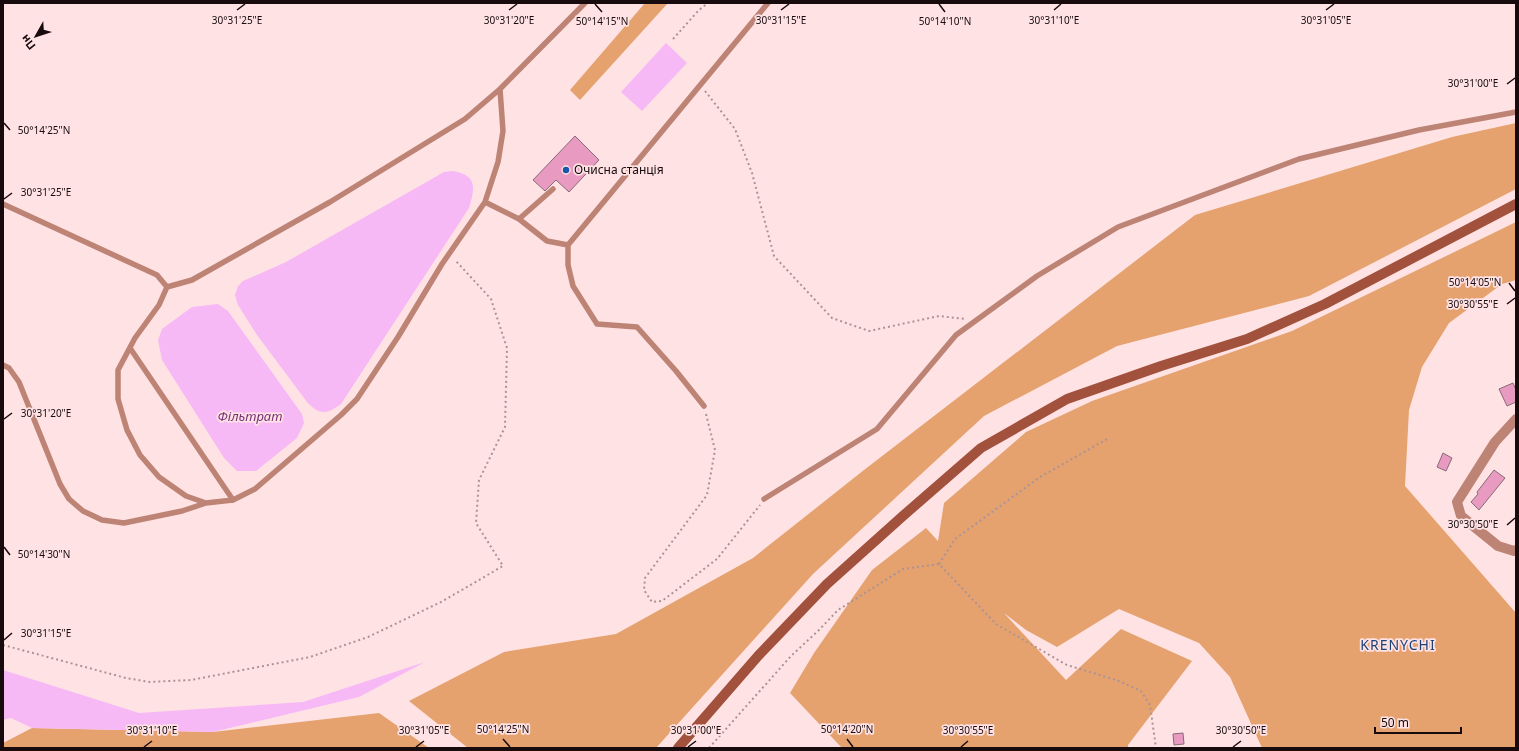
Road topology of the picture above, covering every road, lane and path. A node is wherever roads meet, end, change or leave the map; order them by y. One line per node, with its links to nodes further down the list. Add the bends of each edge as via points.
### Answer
1 (586, 3): 6 (lane)
2 (708, 3): 4 (path)
3 (768, 3): 5 (lane)
4 (673, 39)
5 (700, 85): 13 (lane); 16 (path, via 735,129 752,173 774,256 832,318 869,331 939,316)
6 (500, 89): 9 (lane, via 503,131 498,162); 15 (lane, via 465,119 330,202 192,280)
7 (1516, 112): 16 (lane, via 1419,130 1299,159 1118,227 1038,276)
8 (553, 189): 12 (lane)
9 (485, 202): 12 (lane); 14 (lane)
10 (3, 204): 15 (lane, via 157,275)
11 (1516, 204): 28 (main road, via 1325,304 1248,339 1068,399 981,448 827,584 758,656)
12 (519, 219): 13 (lane, via 546,241)
13 (568, 245): 19 (lane, via 568,265 573,286 597,324 637,327)
14 (450, 254): 23 (lane, via 357,399 255,489); 27 (path, via 491,299 508,348 505,427 479,480 476,523 503,566 441,602 368,637 310,657 191,680 150,682 126,678)
15 (167, 287): 17 (lane, via 159,305)
16 (976, 320): 22 (lane, via 956,335 878,429)
17 (130, 348): 23 (lane); 24 (lane, via 118,370 118,400 136,449 160,477 186,496)
18 (3, 365): 24 (lane, via 9,368 19,382 60,484 69,499 83,511 102,520 124,523)
19 (704, 406): 22 (path, via 715,450 707,495 645,578 644,590 652,602 662,601 717,559)
20 (1516, 419): 25 (street, via 1495,442 1457,502 1461,516 1498,546)
21 (1109, 438): 26 (path, via 1040,477 955,539)
22 (764, 499)
23 (233, 500): 24 (lane)
24 (206, 502)
25 (1516, 550)
26 (939, 564): 29 (path, via 903,569 838,610 791,656); 30 (path, via 996,624 1067,665 1119,681 1140,691 1150,705)
27 (3, 645)
28 (678, 748)
29 (709, 748)
30 (1156, 748)

